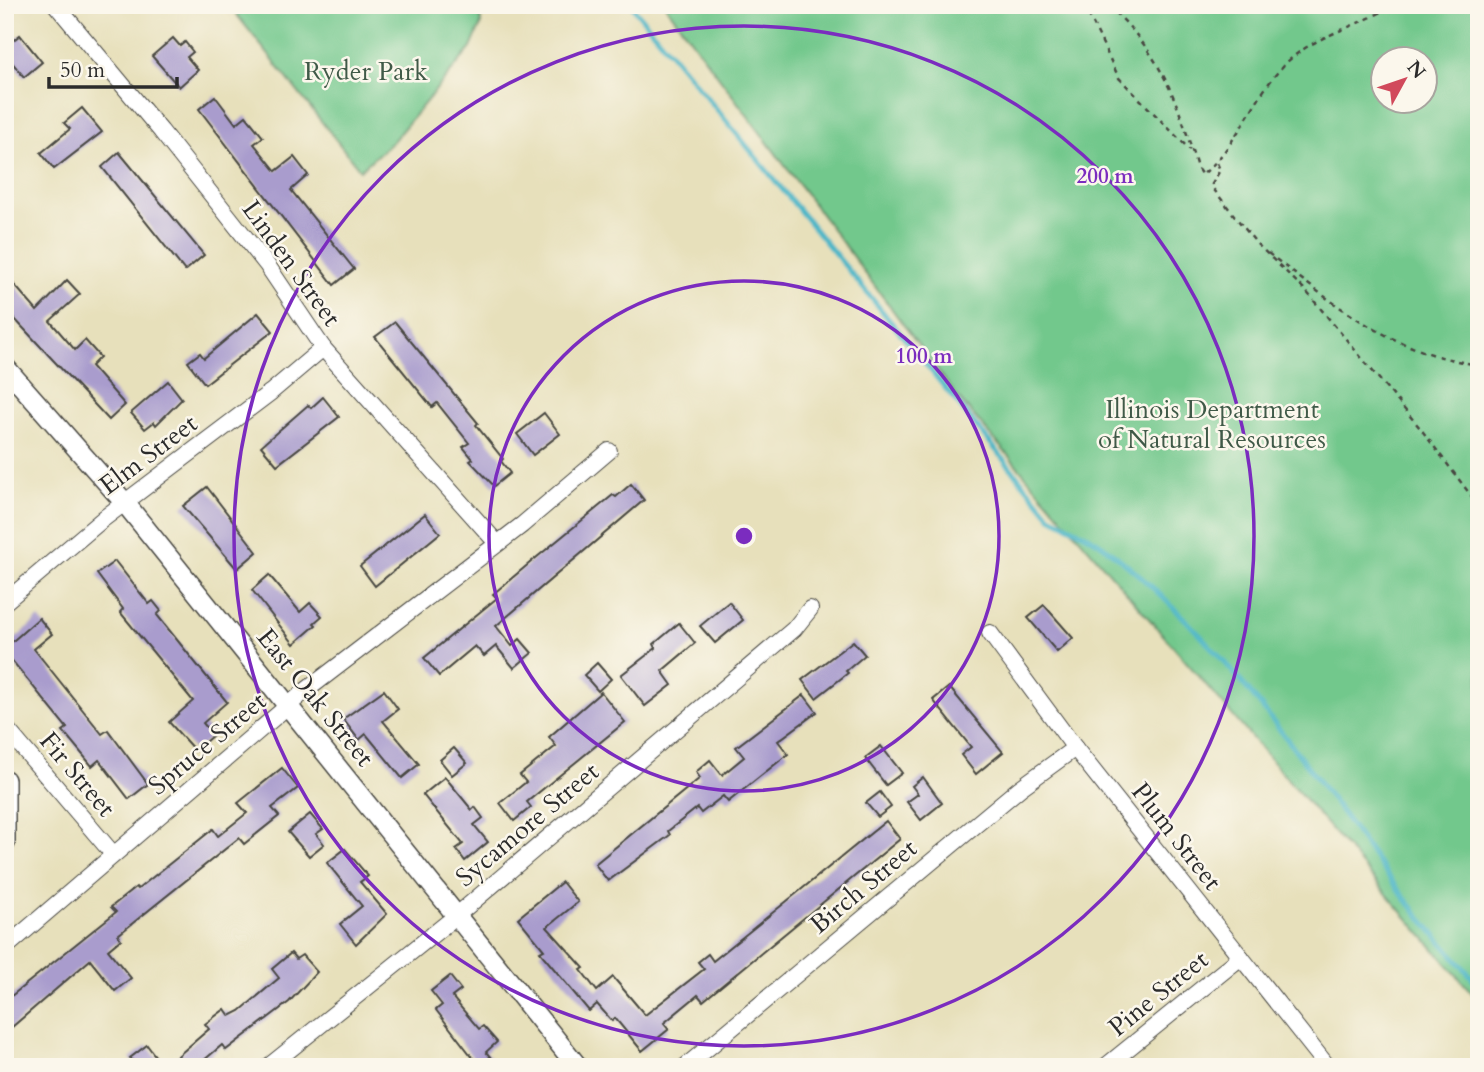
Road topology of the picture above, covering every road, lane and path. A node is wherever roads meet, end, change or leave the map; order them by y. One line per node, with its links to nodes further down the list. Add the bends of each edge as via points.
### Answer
1 (56, 5): 8 (street, Linden Street, via 267,265)
2 (1084, 5): 5 (path, via 1119,78)
3 (1108, 5): 5 (path, via 1156,58 1181,109)
4 (1393, 5): 6 (path, via 1286,63 1265,87)
5 (1193, 152): 6 (path, via 1202,175)
6 (1217, 163): 7 (path, via 1220,170 1211,186)
7 (1257, 244): 9 (path, via 1345,313 1416,351); 13 (path, via 1313,301)
8 (323, 348): 12 (street, Elm Street); 14 (street, Linden Street)
9 (1479, 365)
10 (5, 367): 12 (street, East Oak Street)
11 (609, 451): 14 (street, Spruce Street)
12 (125, 503): 15 (street, Elm Street); 18 (street, East Oak Street)
13 (1479, 506)
14 (496, 542): 18 (street, Spruce Street)
15 (5, 602)
16 (810, 609): 24 (street, Sycamore Street, via 794,629)
17 (990, 633): 20 (street, Plum Street)
18 (289, 705): 23 (street, Spruce Street); 24 (street, East Oak Street)
19 (5, 727): 23 (street, Fir Street)
20 (1075, 748): 26 (street, Plum Street); 29 (street, Birch Street, via 1020,788)
21 (5, 780): 22 (street)
22 (5, 843)
23 (113, 854): 25 (street, Spruce Street)
24 (456, 916): 27 (street, Sycamore Street); 28 (street, East Oak Street)
25 (5, 948)
26 (1241, 957): 30 (street, Pine Street); 31 (street, Plum Street)
27 (268, 1067)
28 (578, 1067)
29 (685, 1067)
30 (1105, 1067)
31 (1328, 1067)

